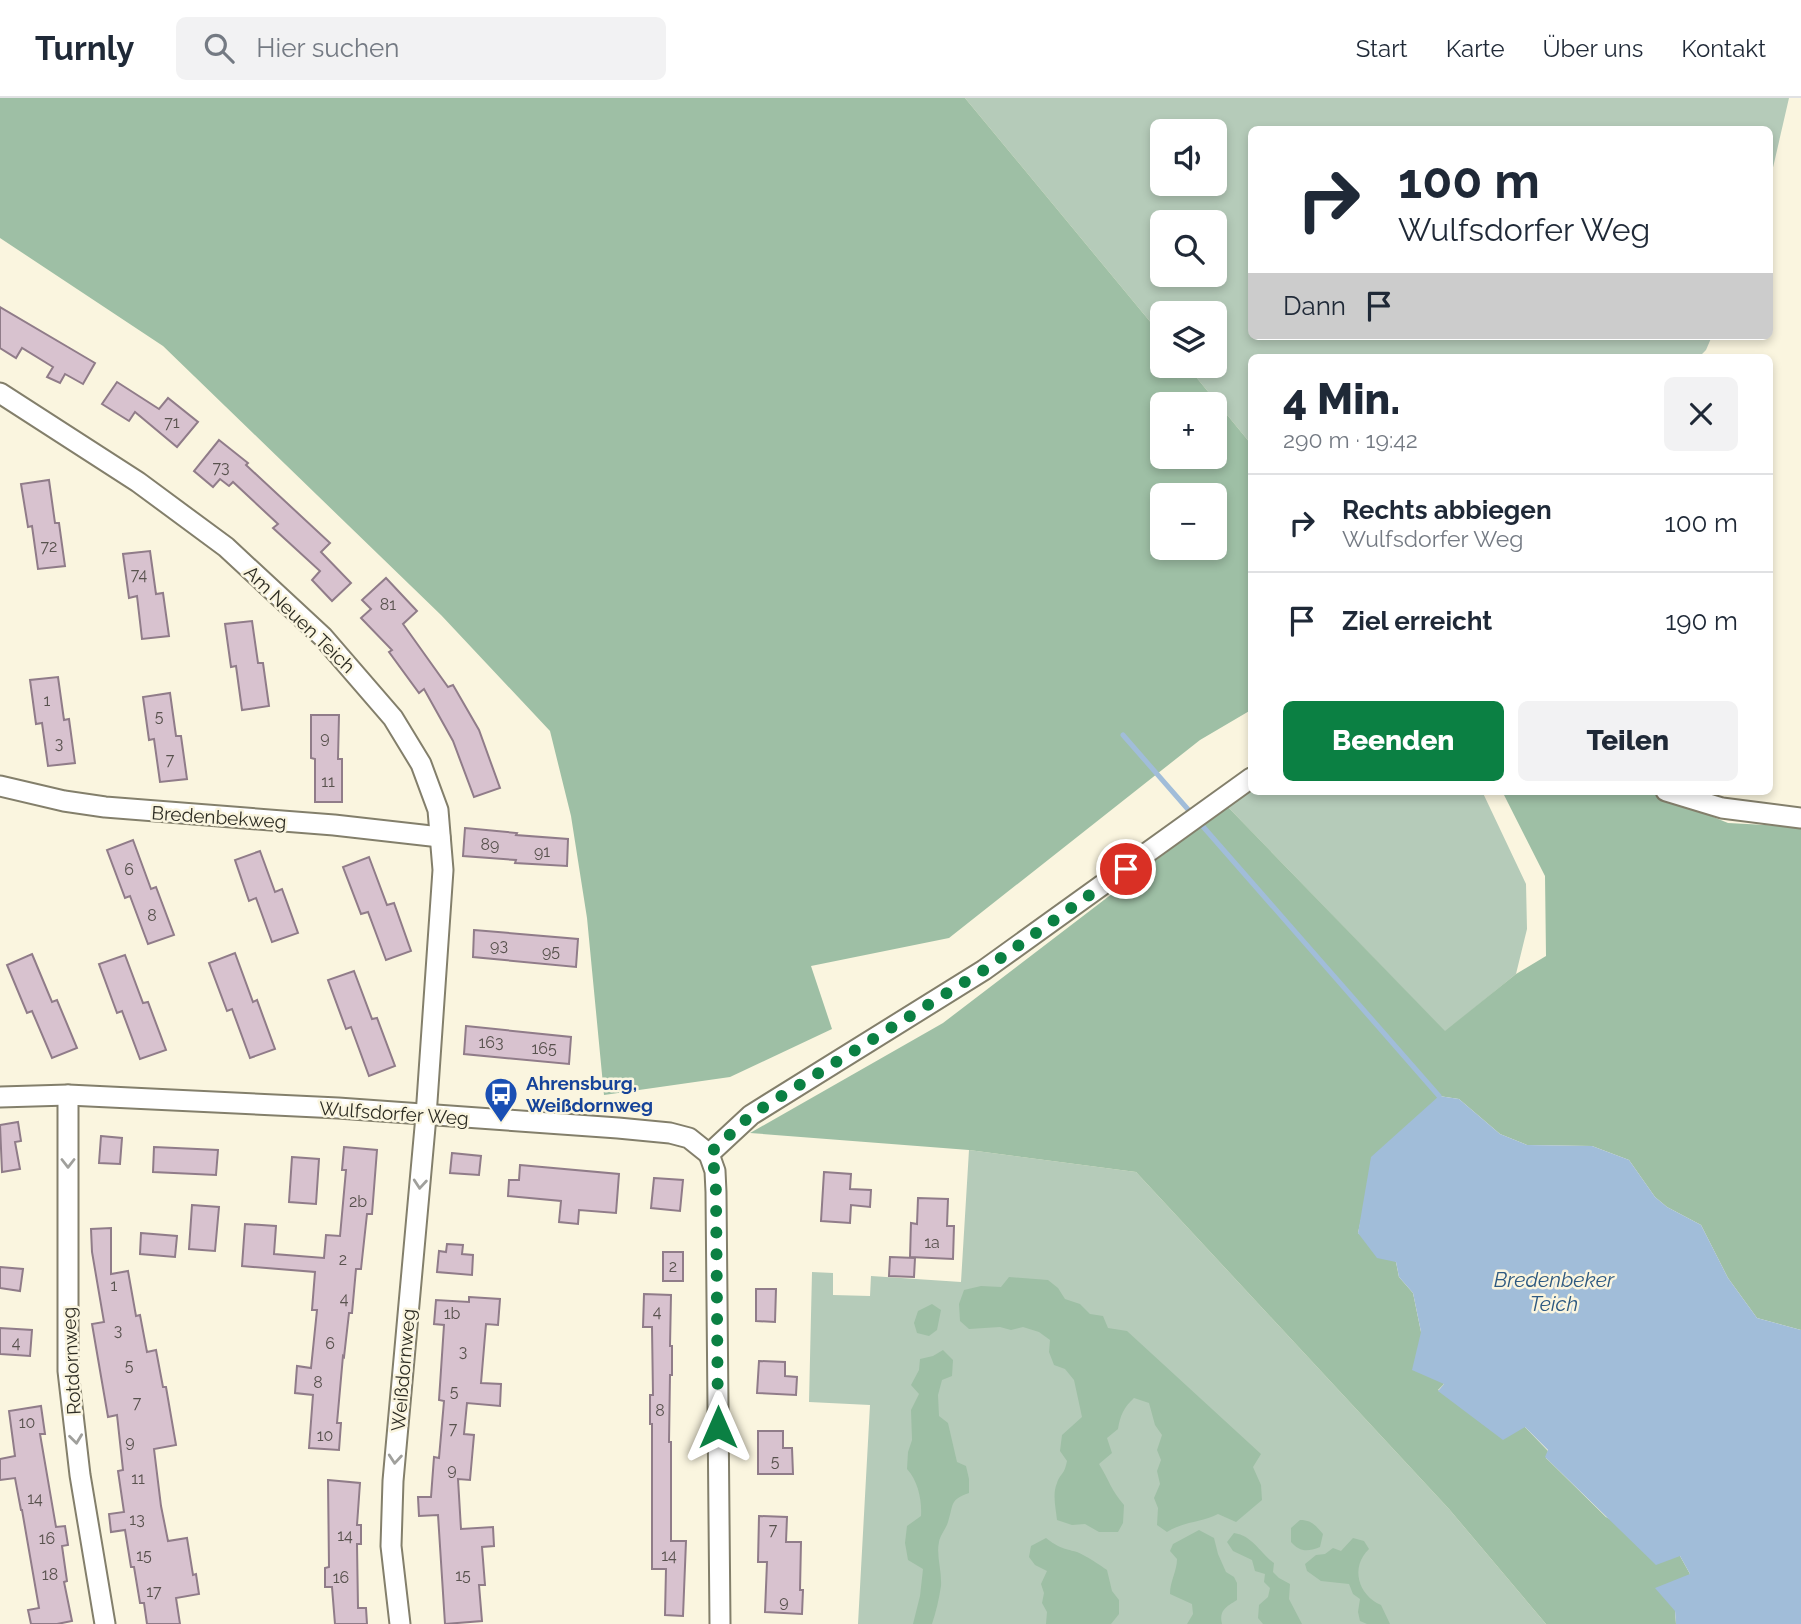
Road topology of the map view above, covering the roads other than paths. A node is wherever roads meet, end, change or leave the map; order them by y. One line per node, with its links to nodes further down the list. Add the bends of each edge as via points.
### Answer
1 (0, 393): 6 (street, Am Neuen Teich, via 138,482 226,547 323,637 393,718 421,764 438,810)
2 (1248, 780): 10 (street, via 984,970 751,1115)
3 (0, 786): 6 (street, Bredenbekweg, via 105,807)
4 (1680, 795): 5 (street, via 1722,808)
5 (1801, 818)
6 (440, 837): 9 (street, Am Neuen Teich, via 443,870)
7 (68, 1095): 8 (street, Wulfsdorfer Weg); 9 (street, Wulfsdorfer Weg); 11 (street, Rotdornweg, one-way to 11, via 68,1371)
8 (0, 1097)
9 (426, 1116): 10 (street, Wulfsdorfer Weg, via 670,1133 690,1138); 12 (street, Weißdornweg, one-way to 12, via 393,1481 391,1546)
10 (709, 1154): 13 (street, via 716,1192)
11 (105, 1624)
12 (400, 1624)
13 (720, 1624)

